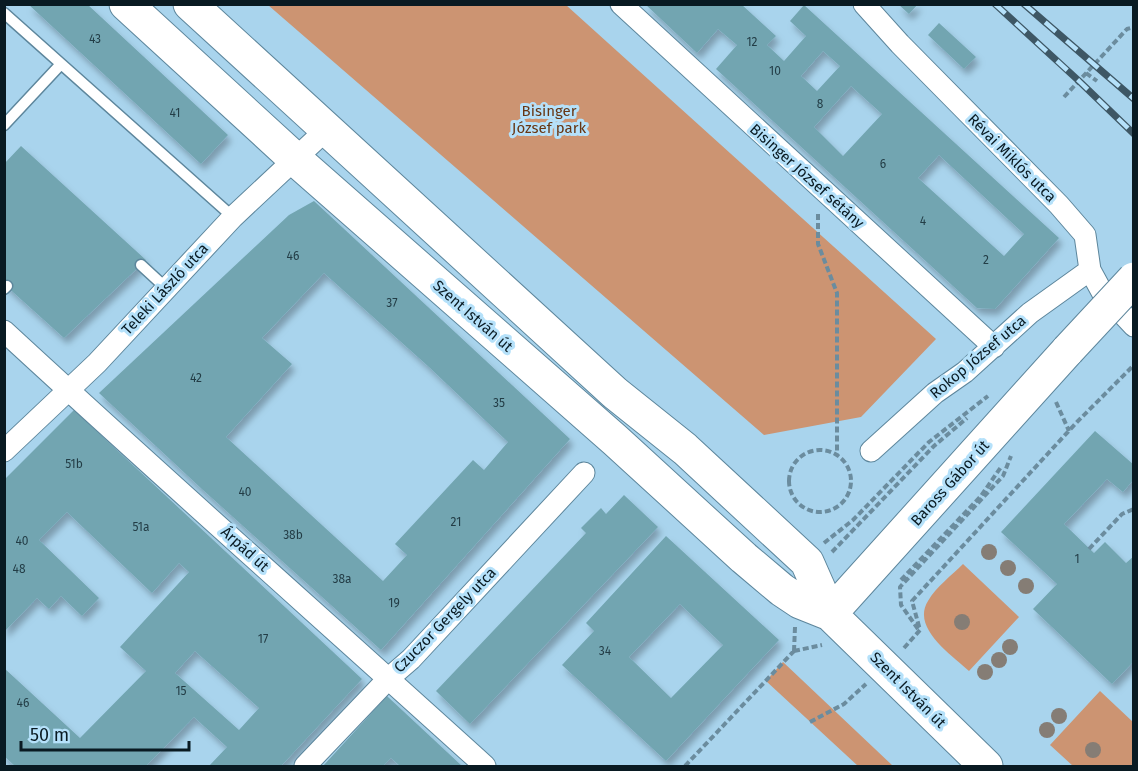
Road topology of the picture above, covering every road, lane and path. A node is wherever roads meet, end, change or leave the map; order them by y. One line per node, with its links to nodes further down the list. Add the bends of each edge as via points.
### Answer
1 (126, 4): 13 (main road, Szent István út)
2 (190, 4): 12 (main road, Szent István út)
3 (621, 4): 14 (street, Bisinger József sétány)
4 (864, 4): 17 (street, Révai Miklós utca, via 1085,235)
5 (4, 13): 7 (lane)
6 (1134, 27): 8 (path, via 1127,29)
7 (61, 64): 11 (lane); 15 (lane)
8 (1086, 73): 9 (path); 10 (path)
9 (1097, 81)
10 (1064, 97)
11 (4, 125)
12 (327, 129): 13 (street, Teleki László utca); 36 (main road, Szent István út, via 615,393 685,449 807,562)
13 (295, 159): 15 (street, Teleki László utca); 36 (main road, Szent István út, via 759,571 801,602)
14 (818, 187): 22 (street, Bisinger József sétány); 31 (path, via 818,244 837,293)
15 (233, 217): 19 (street, Teleki László utca)
16 (141, 265): 19 (lane)
17 (1090, 270): 20 (street, Révai Miklós utca, via 1102,292); 22 (street, Rokop József utca, via 1030,313)
18 (1134, 279): 36 (main road, Baross Gábor út, bridge)
19 (166, 288): 24 (street, Teleki László utca)
20 (1134, 326)
21 (4, 331): 24 (street, Árpád út)
22 (994, 347): 29 (street, Rokop József utca)
23 (1134, 365): 27 (path)
24 (69, 390): 28 (street, Teleki László utca); 40 (street, Árpád út)
25 (992, 393): 34 (path, via 929,442 852,520)
26 (1055, 402): 27 (path)
27 (1069, 432): 37 (path, via 912,602)
28 (4, 451)
29 (871, 451)
30 (1012, 454): 37 (path, via 1003,476 900,587 901,605)
31 (837, 455): 31 (path, via 849,470 850,490 846,499 820,513 801,506 793,498 788,478 797,459 816,450)
32 (584, 473): 40 (street, Czuczor Gergely utca)
33 (1134, 509): 35 (path, via 1122,514)
34 (819, 547)
35 (1089, 549)
36 (830, 614): 39 (main road, Szent István út)
37 (920, 630): 39 (path)
38 (794, 651): 44 (path)
39 (885, 667): 41 (path, via 844,704); 45 (main road, Szent István út)
40 (389, 678): 42 (street, Czuczor Gergely utca); 43 (street, Árpád út)
41 (810, 722)
42 (305, 766)
43 (485, 766)
44 (685, 766)
45 (986, 766)

